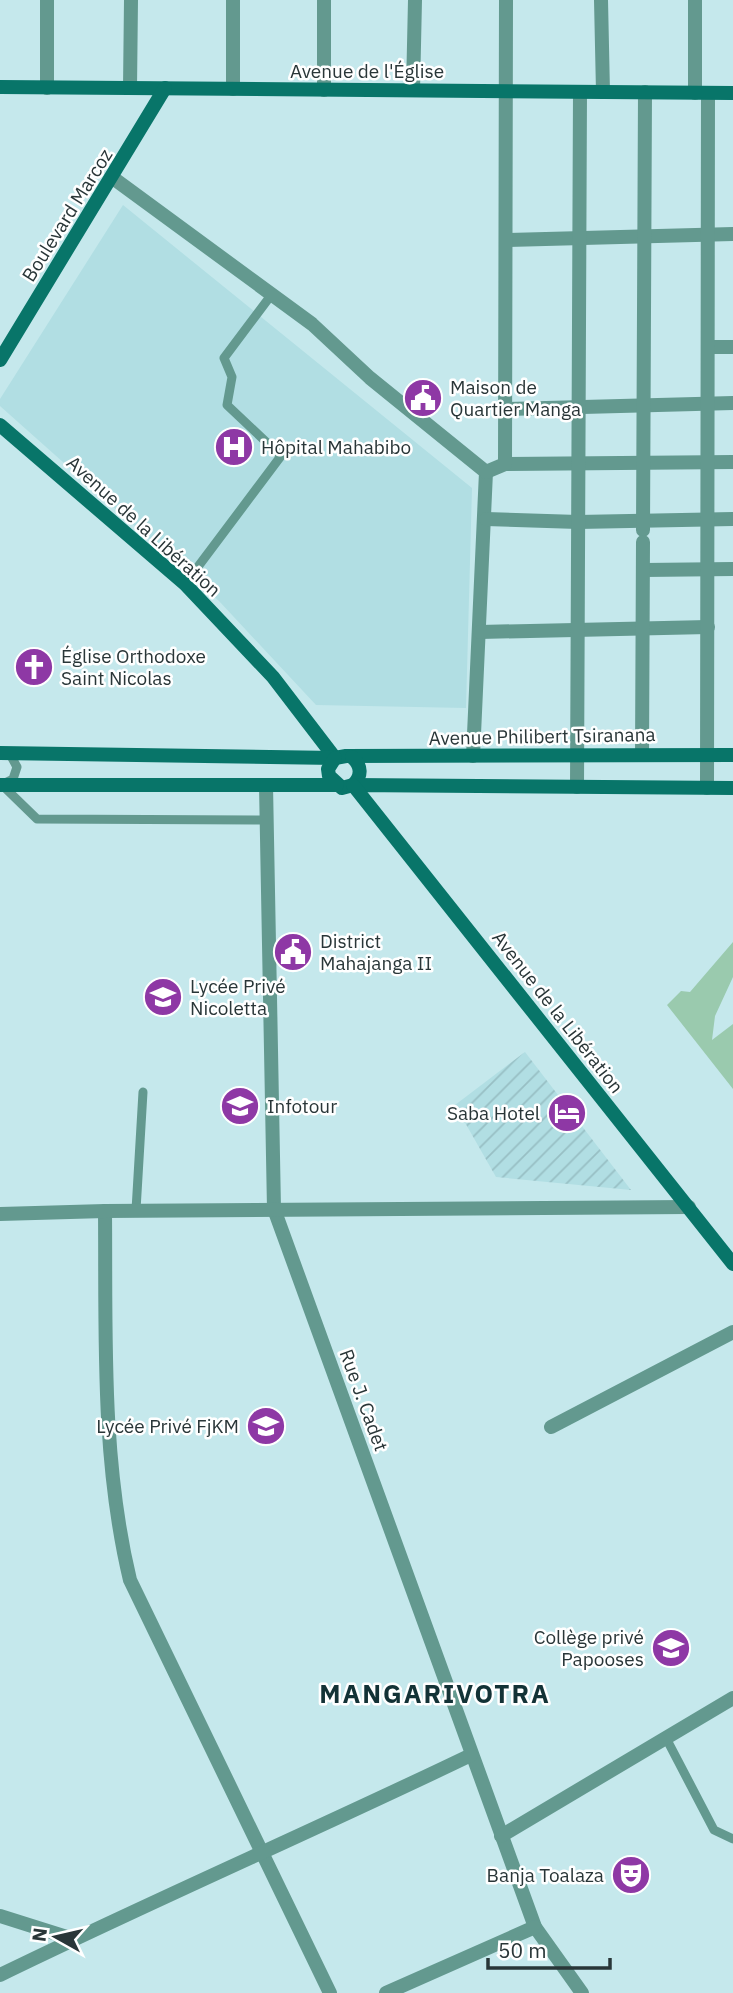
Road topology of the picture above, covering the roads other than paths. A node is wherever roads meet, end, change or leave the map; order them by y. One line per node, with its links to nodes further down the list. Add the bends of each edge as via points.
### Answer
1 (47, 0): 10 (street)
2 (131, 0): 11 (street)
3 (233, 0): 13 (street)
4 (324, 0): 14 (street)
5 (415, 0): 15 (street)
6 (506, 0): 16 (street)
7 (601, 0): 18 (street)
8 (695, 0): 20 (street)
9 (0, 88): 10 (main road, Avenue de l'Église)
10 (47, 88): 11 (main road, Avenue de l'Église)
11 (130, 88): 12 (main road, Avenue de l'Église)
12 (165, 88): 13 (main road, Avenue de l'Église); 22 (main road, Boulevard Marcoz)
13 (233, 89): 14 (main road, Avenue de l'Église)
14 (324, 90): 15 (main road, Avenue de l'Église)
15 (414, 90): 16 (main road, Avenue de l'Église)
16 (505, 91): 17 (main road, Avenue de l'Église); 27 (street)
17 (580, 92): 18 (main road, Avenue de l'Église); 26 (street)
18 (603, 92): 19 (main road, Avenue de l'Église)
19 (645, 92): 20 (main road, Avenue de l'Église); 25 (street)
20 (701, 93): 21 (main road, Avenue de l'Église); 23 (street)
21 (733, 93)
22 (113, 178): 28 (street); 31 (main road, Boulevard Marcoz)
23 (708, 234): 24 (street); 25 (street); 29 (street)
24 (733, 234)
25 (644, 236): 26 (street); 34 (street)
26 (579, 238): 27 (street); 35 (street)
27 (507, 240): 36 (street)
28 (272, 294): 43 (street); 52 (lane, via 224,358 232,377 227,405 281,456)
29 (708, 347): 30 (street); 32 (street)
30 (733, 347)
31 (0, 360)
32 (708, 403): 33 (street); 34 (street); 38 (street)
33 (733, 403)
34 (643, 404): 35 (street); 42 (street)
35 (578, 405): 36 (street); 41 (street)
36 (507, 409): 40 (street)
37 (0, 425): 52 (main road, Avenue de la Libération)
38 (708, 462): 39 (street); 42 (street); 45 (street)
39 (733, 462)
40 (505, 464): 41 (street); 43 (street)
41 (578, 464): 42 (street); 47 (street)
42 (643, 464): 48 (street)
43 (486, 472): 44 (street)
44 (486, 519): 47 (street); 55 (street)
45 (708, 519): 46 (street); 48 (street); 49 (street)
46 (733, 519)
47 (578, 522): 48 (street); 56 (street)
48 (643, 531): 51 (street)
49 (708, 569): 50 (street); 51 (street); 54 (street)
50 (733, 569)
51 (644, 570): 53 (street)
52 (185, 584): 64 (main road, Avenue de la Libération, via 273,677)
53 (642, 627): 54 (street); 56 (street); 59 (street)
54 (708, 627): 60 (street)
55 (480, 632): 56 (street); 62 (street)
56 (577, 632): 58 (street)
57 (0, 753): 64 (main road); 65 (lane, via 11,756 17,767 13,779)
58 (576, 755): 59 (main road, Avenue Philibert Tsiranana); 62 (main road, Avenue Philibert Tsiranana); 69 (street)
59 (642, 755): 60 (main road, Avenue Philibert Tsiranana)
60 (708, 755): 61 (main road, Avenue Philibert Tsiranana); 70 (street)
61 (733, 755)
62 (473, 756): 63 (main road, Avenue Philibert Tsiranana)
63 (352, 757): 64 (main road); 68 (main road, via 360,767)
64 (335, 758): 67 (main road, via 328,769)
65 (1, 785): 66 (main road); 72 (lane, via 37,819)
66 (266, 785): 67 (main road); 72 (street, Rue J. Cadet)
67 (337, 785): 68 (main road)
68 (353, 785): 69 (main road); 74 (main road, Avenue de la Libération)
69 (577, 787): 70 (main road)
70 (707, 788): 71 (main road)
71 (733, 788)
72 (265, 820): 75 (street, Rue J. Cadet)
73 (143, 1092): 76 (lane)
74 (689, 1207): 75 (street); 79 (main road, Avenue de la Libération)
75 (274, 1209): 76 (street); 84 (street, Rue J. Cadet)
76 (136, 1210): 77 (street)
77 (106, 1211): 78 (street); 87 (street, via 106,1417 118,1530 130,1580)
78 (0, 1214)
79 (733, 1264)
80 (733, 1332): 81 (street)
81 (551, 1427)
82 (733, 1698): 83 (street)
83 (666, 1738): 85 (street); 86 (lane, via 713,1830)
84 (471, 1755): 85 (street, Rue J. Cadet); 87 (street)
85 (501, 1836): 89 (street, Rue J. Cadet)
86 (733, 1839)
87 (263, 1854): 90 (street); 92 (street)
88 (0, 1916): 90 (street)
89 (535, 1927): 93 (street); 94 (street, Rue J. Cadet)
90 (73, 1939): 91 (street)
91 (0, 1975)
92 (330, 1993)
93 (386, 1993)
94 (582, 1993)

